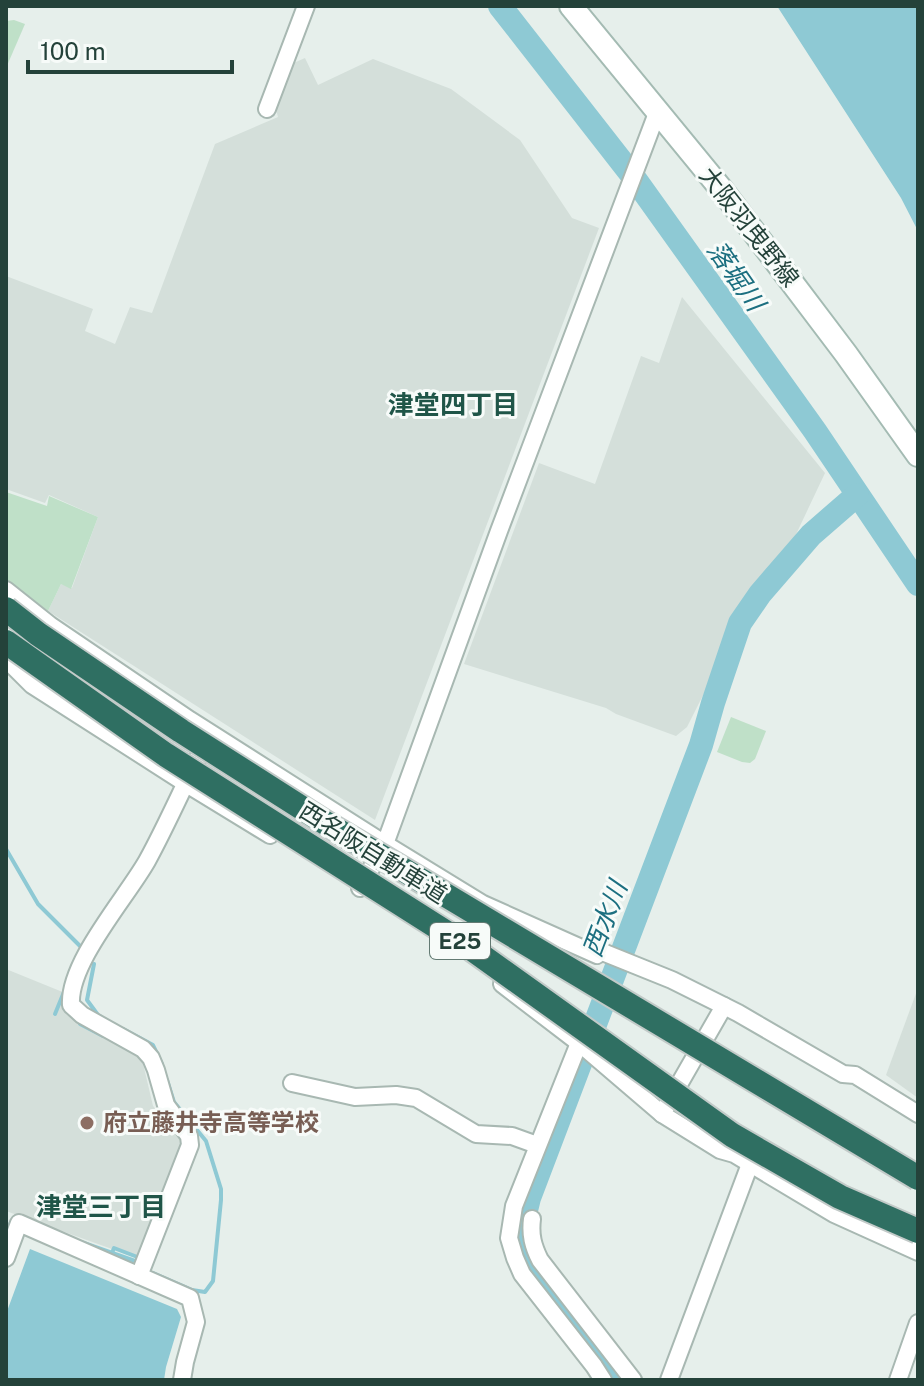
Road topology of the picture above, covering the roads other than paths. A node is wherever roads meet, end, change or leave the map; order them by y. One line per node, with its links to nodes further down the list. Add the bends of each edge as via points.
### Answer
1 (306, 6): 3 (street)
2 (571, 6): 4 (main road, 大阪羽曳野線)
3 (267, 109)
4 (657, 113): 5 (main road, 大阪羽曳野線, via 722,190); 12 (street)
5 (918, 455)
6 (6, 590): 10 (street)
7 (6, 609): 21 (highway, 西名阪自動車道 / E25, bridge, via 327,824)
8 (6, 642): 24 (highway, 西名阪自動車道 / E25, bridge, via 166,755 472,949 732,1135 840,1197)
9 (6, 659): 11 (street, via 32,685)
10 (211, 733): 11 (street); 12 (street)
11 (185, 783): 13 (street); 27 (street, via 147,861 85,957 70,995 71,1005 82,1015 151,1058 166,1105 189,1136)
12 (385, 844): 13 (street); 14 (street, via 483,904)
13 (360, 890): 15 (street, via 457,950)
14 (724, 1006): 17 (street); 18 (street)
15 (579, 1043): 17 (street); 19 (street)
16 (292, 1083): 19 (street, via 355,1097 416,1098 476,1134 512,1136)
17 (662, 1114): 20 (street)
18 (918, 1114)
19 (537, 1145): 30 (street, via 514,1206 509,1238 522,1274)
20 (750, 1164): 25 (street, via 834,1214); 32 (street)
21 (918, 1178)
22 (532, 1219): 31 (street, via 530,1233 540,1260)
23 (12, 1221): 26 (street); 27 (street)
24 (918, 1231)
25 (918, 1252)
26 (6, 1258)
27 (139, 1276): 29 (street, via 190,1298 196,1322)
28 (918, 1323): 33 (street)
29 (182, 1380)
30 (603, 1380)
31 (633, 1380)
32 (669, 1380)
33 (898, 1380)

